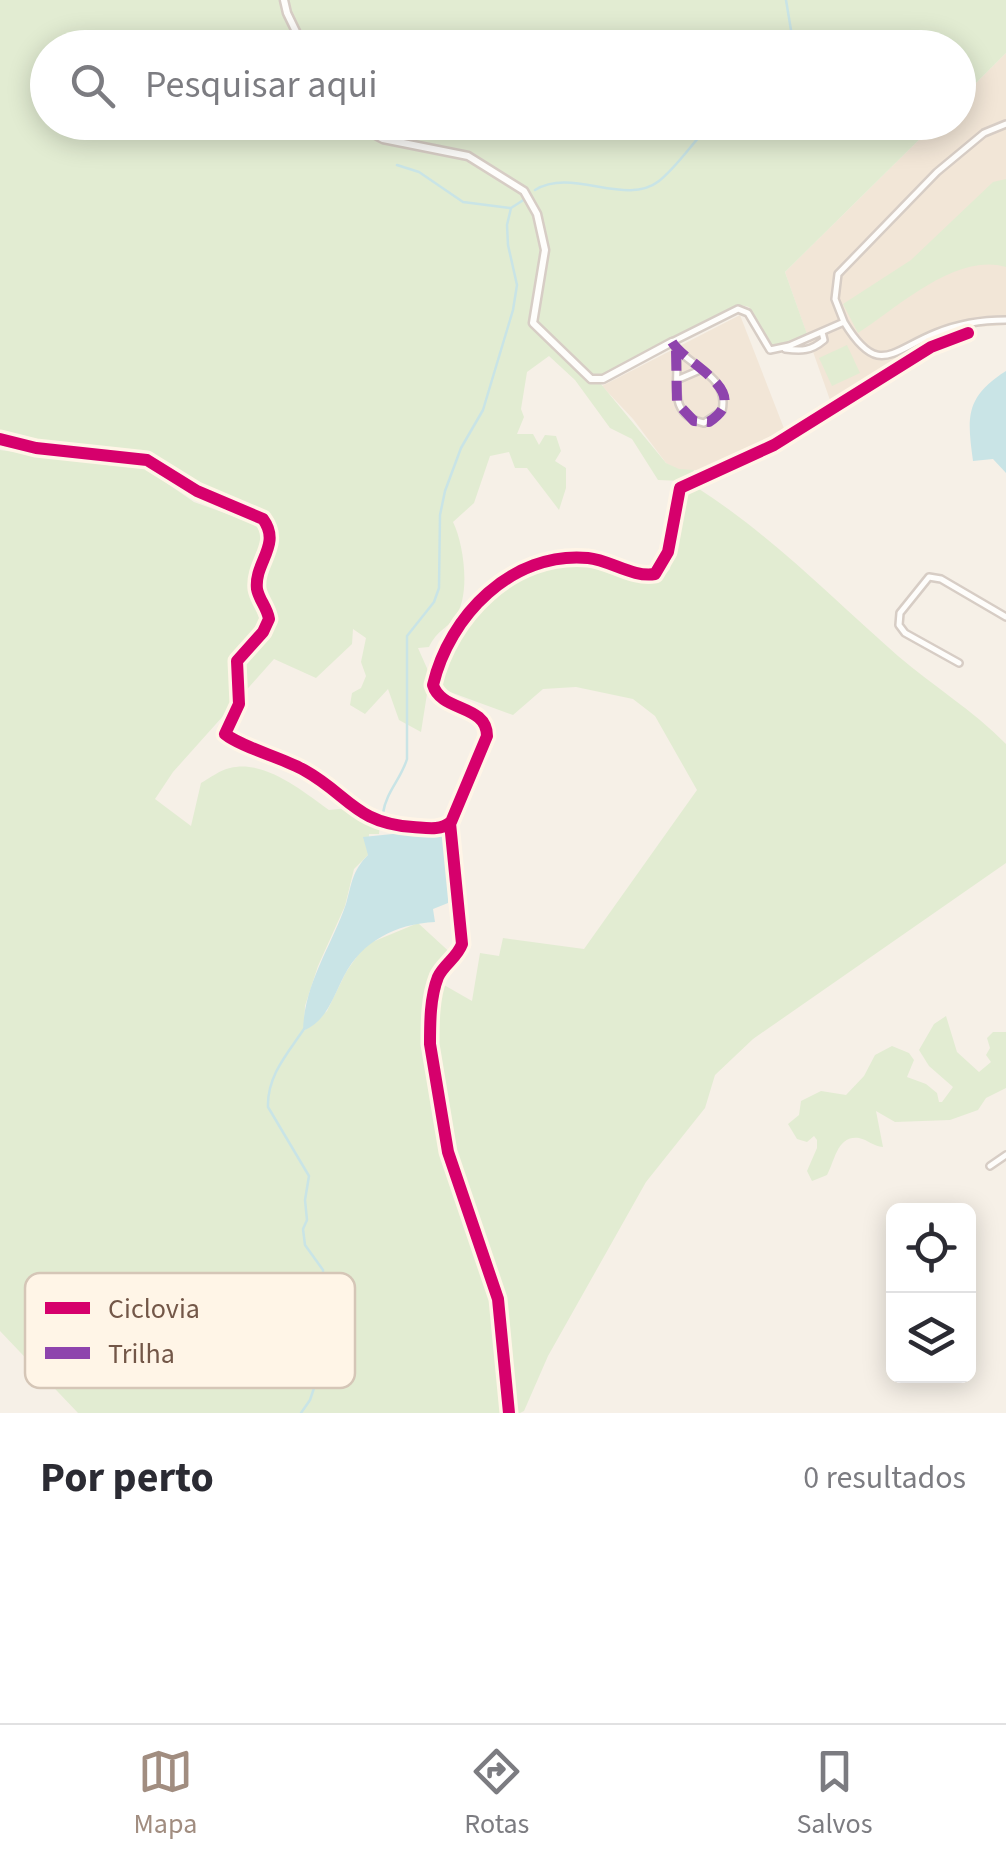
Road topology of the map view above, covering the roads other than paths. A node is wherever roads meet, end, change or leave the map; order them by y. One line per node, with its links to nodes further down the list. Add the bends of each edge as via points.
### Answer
1 (284, 0): 2 (street)
2 (295, 30)
3 (1006, 124): 6 (street)
4 (387, 140): 11 (street, via 468,156 524,192 537,214 544,250 533,323 591,379)
5 (976, 140): 8 (street, via 838,274)
6 (976, 140)
7 (1006, 320): 8 (street, via 957,326 891,356 868,352)
8 (844, 322): 9 (street)
9 (822, 332): 12 (street); 12 (street, via 824,340 815,348)
10 (968, 333): 18 (street, via 931,347 774,445 680,488 668,552 654,575 597,560 552,560 473,605 454,629 433,685 439,698 471,712 488,729)
11 (674, 346): 12 (street, via 741,309 767,347); 13 (street); 14 (street)
12 (782, 349)
13 (703, 370): 14 (street); 14 (street, via 724,401 709,422 681,410)
14 (676, 382)
15 (0, 439): 18 (street, via 148,460 197,491 263,518 271,544 257,586 269,619 238,661 239,704 225,734 302,769 381,823)
16 (1006, 618): 17 (street, via 930,577 900,613 899,625)
17 (959, 663)
18 (450, 824): 21 (street, via 462,944 437,978 430,1044 448,1152 498,1299)
19 (1006, 1155): 20 (street)
20 (990, 1166)
21 (509, 1413)

